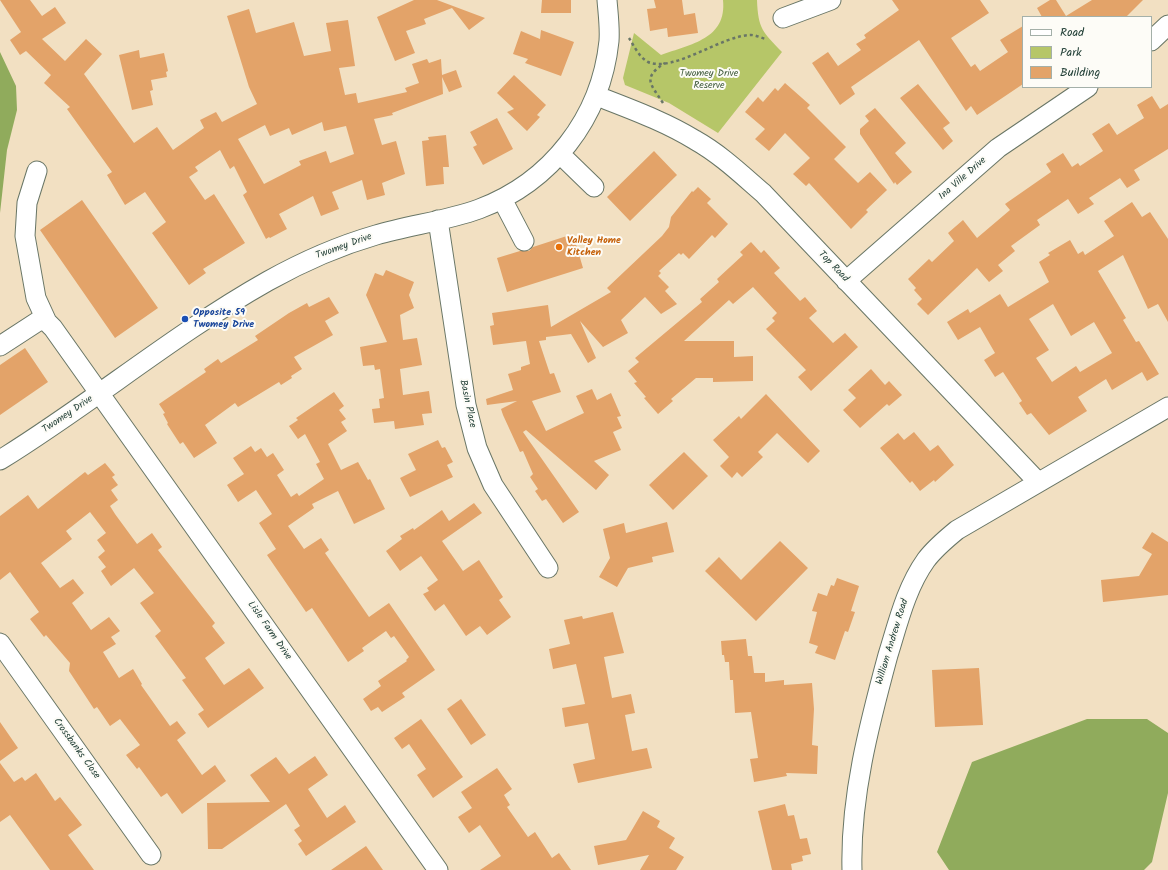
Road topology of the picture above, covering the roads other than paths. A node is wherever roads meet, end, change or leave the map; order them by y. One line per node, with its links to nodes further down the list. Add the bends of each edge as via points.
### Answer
1 (607, 0): 7 (street, Twomey Drive, via 609,40)
2 (830, 0): 3 (street)
3 (783, 18)
4 (1168, 25): 5 (street)
5 (1152, 40)
6 (1087, 88): 14 (street, Ina Ville Drive, via 998,148)
7 (597, 96): 8 (street, Twomey Drive, via 586,117); 14 (street, Top Road, via 656,119 696,140 728,163 763,193)
8 (560, 154): 10 (street); 11 (street, Twomey Drive, via 528,183)
9 (37, 171): 15 (street, Lisle Farm Drive, via 27,203 25,236 36,298)
10 (594, 187)
11 (502, 199): 12 (street, Twomey Drive, via 459,216); 13 (street)
12 (438, 220): 17 (street, Twomey Drive, via 377,234 328,251 268,281); 21 (street, Basin Place, via 466,405 477,448 493,485)
13 (524, 241)
14 (846, 281): 20 (street, Top Road)
15 (46, 322): 16 (street, via 37,321); 17 (street, Lisle Farm Drive)
16 (0, 346)
17 (100, 393): 19 (street, Twomey Drive); 24 (street, Lisle Farm Drive)
18 (1168, 407): 20 (street, William Andrew Road)
19 (0, 460)
20 (1038, 482): 25 (street, William Andrew Road, via 943,541 926,560 903,604 874,705 862,766 852,837)
21 (548, 568)
22 (0, 643): 23 (street, Crossbanks Close)
23 (151, 855)
24 (438, 870)
25 (852, 870)

